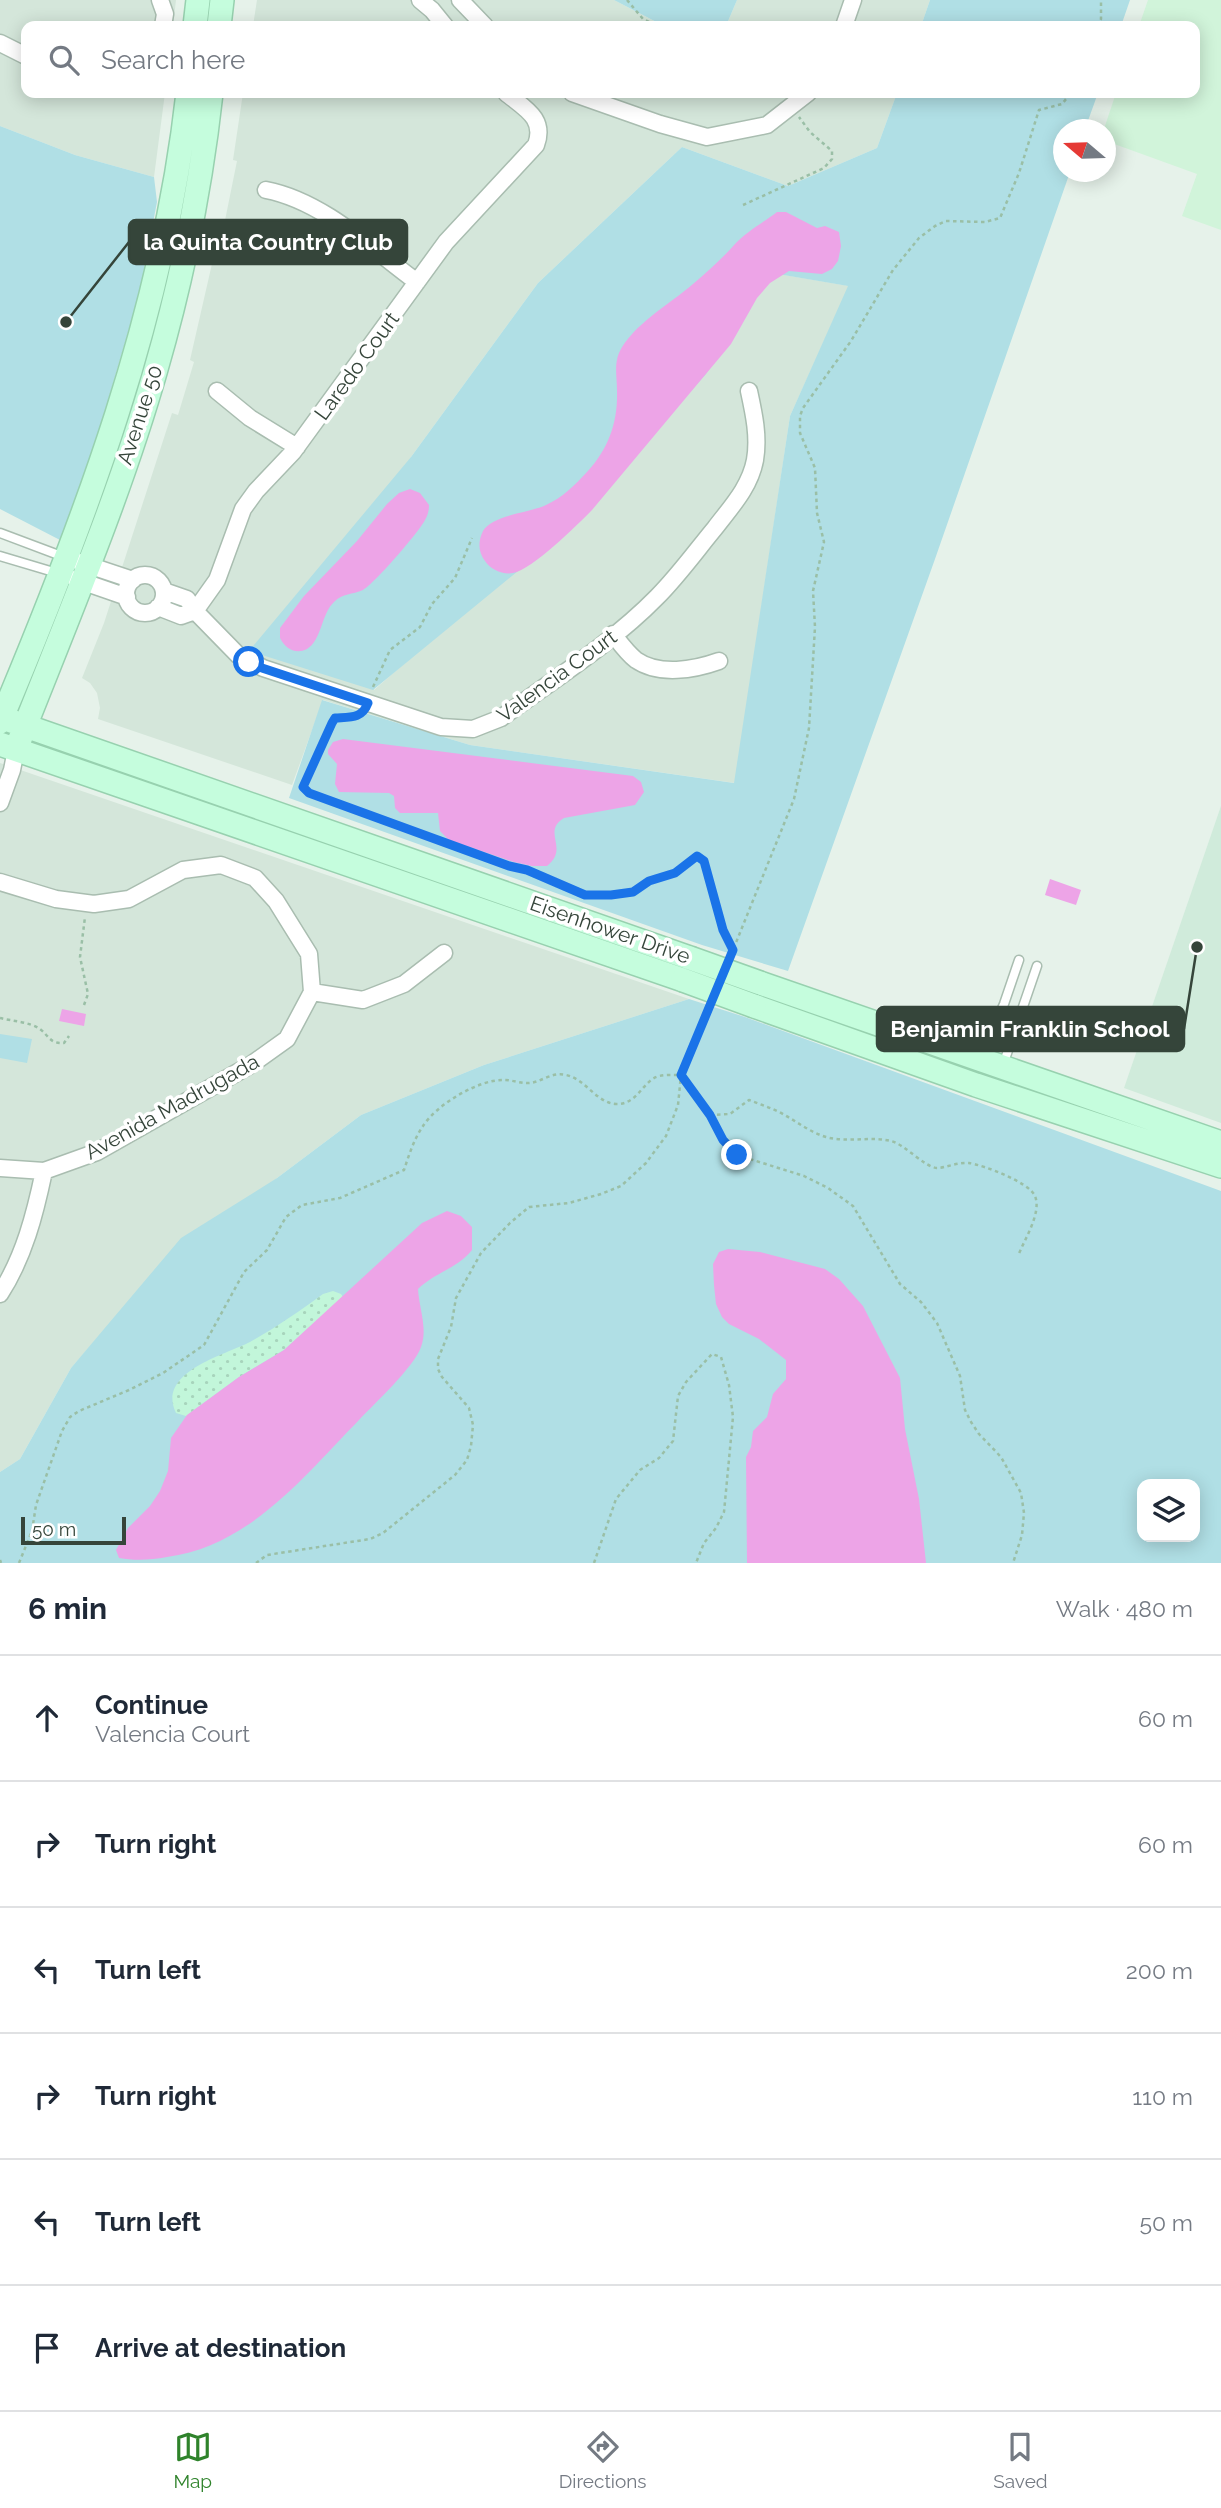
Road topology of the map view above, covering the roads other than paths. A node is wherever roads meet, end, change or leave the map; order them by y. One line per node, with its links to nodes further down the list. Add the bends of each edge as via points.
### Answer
1 (160, 0): 7 (street)
2 (198, 0): 8 (main road)
3 (222, 0): 9 (main road)
4 (420, 0): 10 (street)
5 (460, 0): 11 (street)
6 (853, 0): 12 (street)
7 (164, 21)
8 (196, 21)
9 (220, 21)
10 (440, 21)
11 (480, 21)
12 (846, 21)
13 (0, 43): 14 (street)
14 (21, 54)
15 (187, 98): 27 (main road, Avenue 50, via 162,242 133,364)
16 (210, 98): 28 (main road, Avenue 50, via 172,310 141,418)
17 (512, 98): 21 (street, Laredo Court, via 538,124 536,145 469,216)
18 (586, 98): 19 (street, via 707,137 767,125)
19 (802, 98)
20 (266, 190): 21 (street, via 308,204)
21 (417, 282): 24 (street, Laredo Court)
22 (217, 391): 24 (street)
23 (749, 391): 34 (street, Valencia Court, via 756,442 747,484 667,587)
24 (297, 447): 33 (street, Laredo Court, via 243,509 217,580)
25 (0, 533): 27 (lane)
26 (0, 556): 27 (lane, via 27,566)
27 (63, 566): 28 (street, Valencia Court); 36 (main road, Avenue 50)
28 (85, 574): 29 (street, Valencia Court); 31 (street, Valencia Court); 37 (main road, Avenue 50)
29 (133, 580): 30 (street, Valencia Court, via 151,576); 31 (street)
30 (164, 591): 32 (street); 33 (street, Valencia Court, via 187,599)
31 (127, 597): 32 (street, Valencia Court, via 138,611)
32 (158, 607): 33 (street, Valencia Court, via 181,615)
33 (195, 611): 34 (street, Valencia Court, via 223,641 262,668 441,727 473,729 501,718)
34 (613, 634): 35 (street, via 634,659 647,666 686,670)
35 (719, 661)
36 (1, 719): 37 (main road, Eisenhower Drive)
37 (26, 725): 38 (main road, Avenue 50); 48 (main road, Eisenhower Drive, bridge)
38 (8, 747): 39 (street, via 12,770); 47 (main road, Eisenhower Drive, bridge)
39 (0, 803)
40 (0, 882): 44 (street, via 56,899 94,904 129,900 183,870 221,864 255,878 276,901 309,954)
41 (444, 953): 44 (street, via 404,984 363,1000)
42 (1018, 960): 45 (lane)
43 (1037, 966): 46 (lane)
44 (312, 992): 53 (street, Avenida Madrugada, via 287,1039 252,1064 97,1152)
45 (1004, 1004): 46 (lane); 48 (lane)
46 (1022, 1010): 49 (lane)
47 (907, 1060): 49 (main road, via 931,1057 990,1076); 51 (main road, Eisenhower Drive)
48 (979, 1060): 49 (main road, Eisenhower Drive)
49 (1002, 1068): 50 (main road, Eisenhower Drive)
50 (1221, 1143)
51 (1221, 1166)
52 (0, 1168): 53 (street, Avenida Madrugada)
53 (44, 1171): 54 (street, via 35,1217)
54 (0, 1294)

